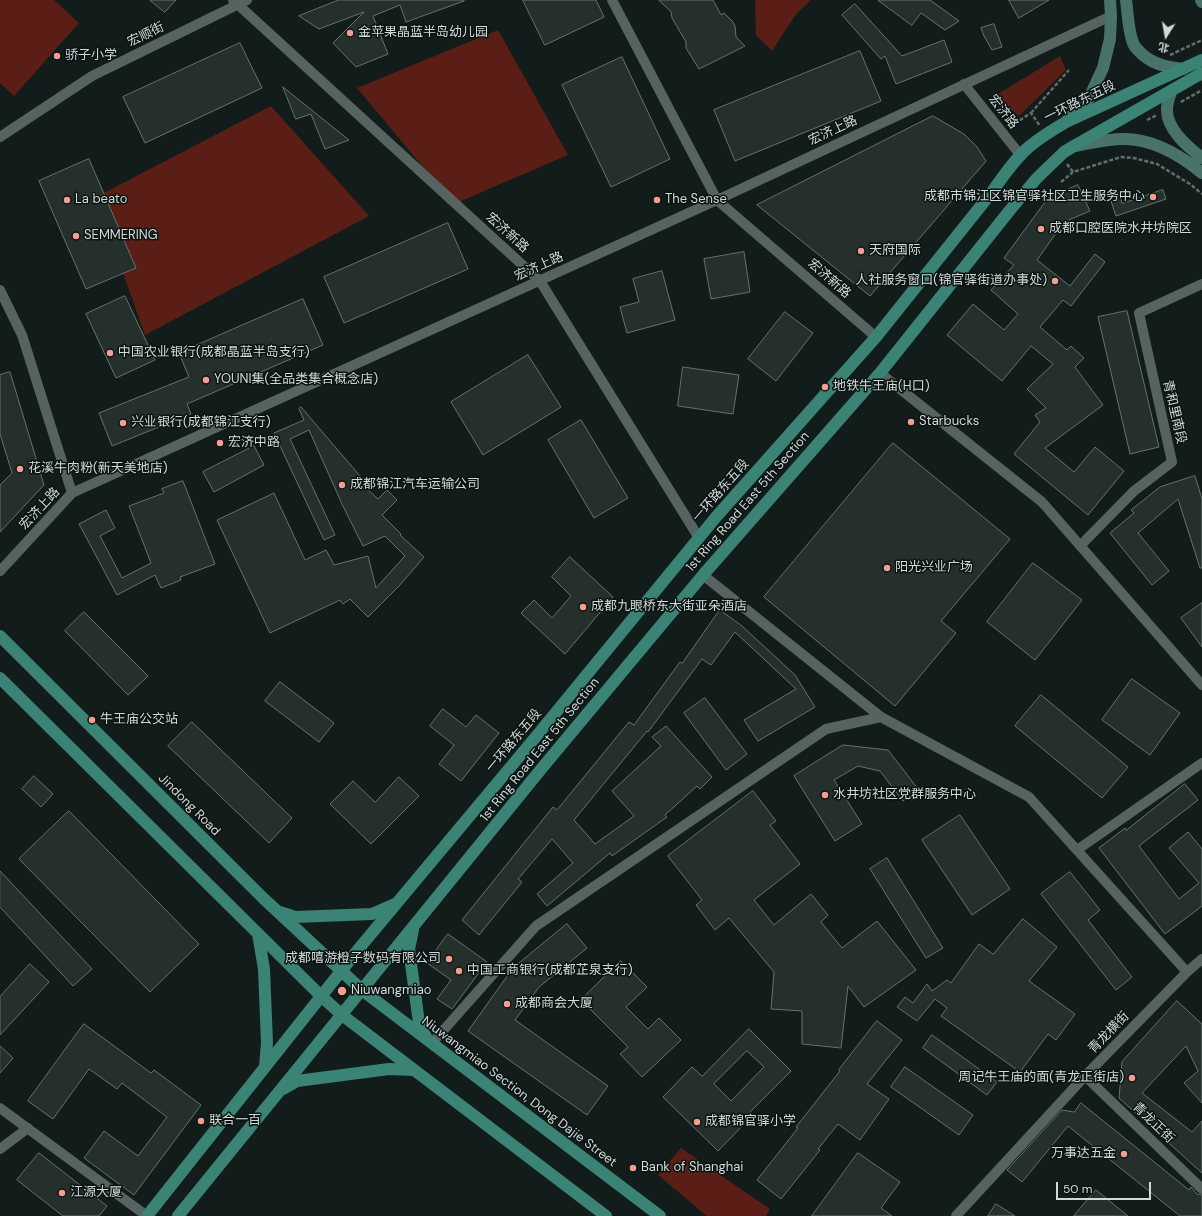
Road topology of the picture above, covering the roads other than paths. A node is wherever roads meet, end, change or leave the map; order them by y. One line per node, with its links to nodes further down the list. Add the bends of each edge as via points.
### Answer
1 (247, 0): 5 (street, 宏顺街)
2 (612, 0): 17 (street, 宏济新路)
3 (1110, 0): 6 (main road)
4 (1126, 0): 8 (main road, via 1130,34 1133,44 1142,54 1163,66)
5 (235, 2): 12 (street, 宏顺街, via 92,76); 18 (street, 宏济新路)
6 (1112, 16): 9 (street, 宏济上路); 11 (main road, via 1110,39 1098,80 1089,98)
7 (1202, 60): 8 (main road)
8 (1193, 71): 10 (main road, 1st Ring Road East 5th Section); 11 (main road, 一环路东五段)
9 (964, 84): 14 (street, 宏济路); 17 (street, 宏济上路)
10 (1171, 91): 13 (main road, 1st Ring Road East 5th Section); 15 (main road, via 1166,109 1170,124 1188,148)
11 (1066, 122): 14 (main road, 一环路东五段, via 1029,147)
12 (0, 137)
13 (1074, 146): 16 (main road, via 1126,139 1153,144 1188,161); 22 (main road, 1st Ring Road East 5th Section, via 1064,152 1037,178)
14 (1021, 156): 21 (main road, 一环路东五段)
15 (1202, 158)
16 (1202, 173)
17 (717, 200): 18 (street, 宏济上路); 21 (street, 宏济新路)
18 (540, 281): 23 (street, 宏济上路); 24 (street, 宏济新路)
19 (1202, 284): 25 (street, 青和里南段, via 1139,313 1172,462 1134,491)
20 (0, 290): 23 (street, via 22,335)
21 (876, 337): 24 (main road, 一环路东五段)
22 (880, 373): 25 (street, via 1042,502); 27 (main road, 1st Ring Road East 5th Section)
23 (72, 493): 26 (street, 宏济上路)
24 (699, 538): 34 (main road, 一环路东五段)
25 (1080, 546): 30 (street)
26 (0, 571)
27 (703, 576): 31 (street); 36 (main road, 1st Ring Road East 5th Section, via 542,768)
28 (0, 636): 35 (main road, Jindong Road)
29 (0, 678): 37 (main road)
30 (1202, 685)
31 (881, 718): 33 (street, via 1030,798); 44 (street, via 826,730 536,926)
32 (1202, 763): 33 (street)
33 (1077, 850): 40 (street)
34 (398, 903): 35 (main road, via 372,914 295,917); 39 (main road, 一环路东五段)
35 (276, 910): 39 (main road, Jindong Road)
36 (414, 927): 41 (main road, 1st Ring Road East 5th Section); 44 (main road, via 409,949 419,1023)
37 (258, 934): 42 (main road); 45 (main road, via 264,969 267,1043)
38 (1202, 959): 40 (street, 青龙横街)
39 (341, 971): 41 (main road, Jindong Road); 42 (main road, 一环路东五段)
40 (1187, 972): 47 (street, 青龙横街)
41 (362, 991): 43 (main road, 1st Ring Road East 5th Section); 44 (main road, Niuwangmiao Section, Dong Dajie Street)
42 (320, 996): 43 (main road); 45 (main road, 一环路东五段)
43 (342, 1015): 46 (main road); 48 (main road, 1st Ring Road East 5th Section)
44 (430, 1041): 56 (main road, Niuwangmiao Section, Dong Dajie Street)
45 (265, 1067): 53 (main road, 一环路东五段)
46 (413, 1070): 48 (main road, via 389,1069 297,1081); 55 (main road)
47 (1086, 1076): 52 (street, 青龙正街); 57 (street, 青龙横街)
48 (280, 1090): 54 (main road, 1st Ring Road East 5th Section)
49 (0, 1108): 50 (street)
50 (28, 1128): 51 (street); 53 (street)
51 (0, 1149)
52 (1202, 1189)
53 (147, 1216)
54 (178, 1216)
55 (606, 1216)
56 (660, 1216)
57 (956, 1216)

